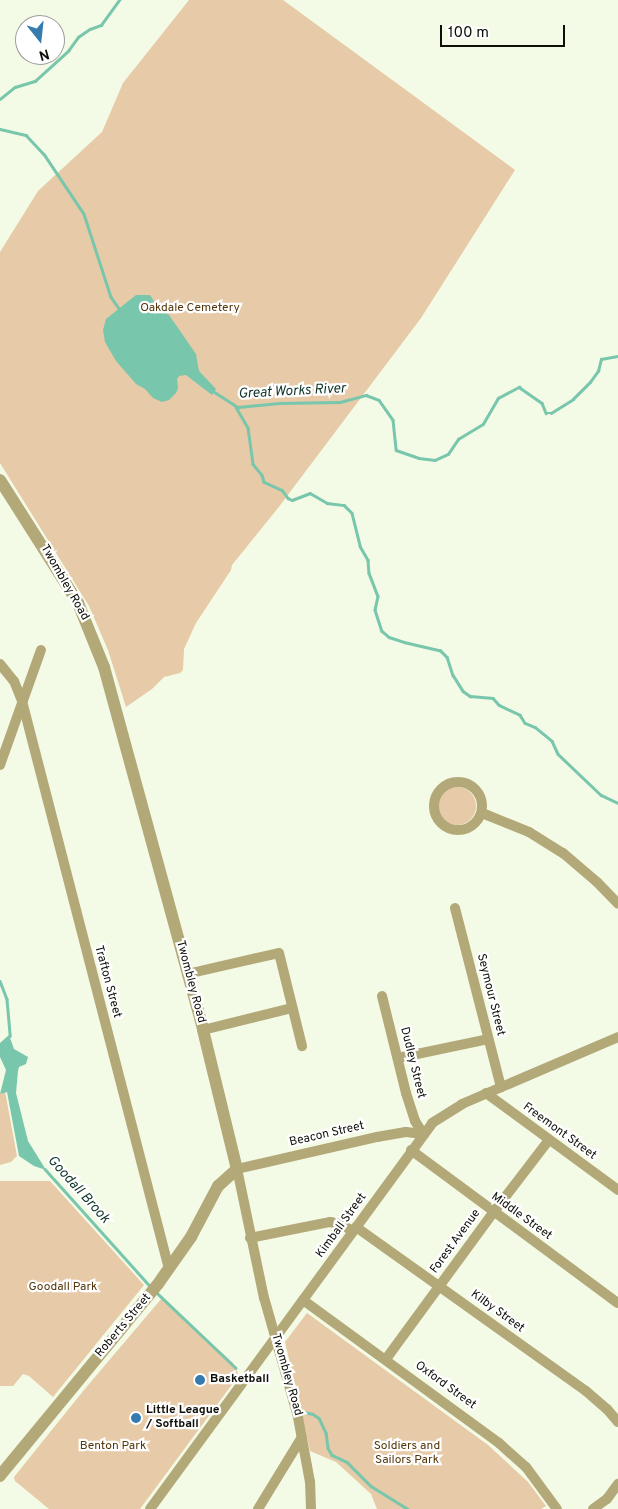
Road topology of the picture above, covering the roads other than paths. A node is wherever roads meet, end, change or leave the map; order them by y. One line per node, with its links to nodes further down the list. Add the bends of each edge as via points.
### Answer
1 (0, 480): 9 (street, Twombley Road, via 78,604 98,650)
2 (41, 650): 4 (street)
3 (0, 664): 4 (street, Trafton Street, via 14,681)
4 (22, 701): 5 (street); 27 (street, Trafton Street)
5 (0, 765)
6 (482, 813): 6 (street, via 478,795 465,783 446,785 435,800 437,818 452,829 470,826); 7 (street, via 529,832 563,853)
7 (618, 904)
8 (455, 908): 14 (street, Seymour Street)
9 (187, 974): 11 (street, via 279,953); 12 (street, Twombley Road)
10 (382, 996): 16 (street, Dudley Street)
11 (292, 1008): 12 (street); 15 (street)
12 (203, 1030): 22 (street, Twombley Road)
13 (618, 1037): 17 (street, Kimball Street)
14 (488, 1039): 16 (street); 17 (street, Seymour Street)
15 (302, 1046)
16 (398, 1058): 19 (street, Dudley Street, via 415,1121)
17 (501, 1087): 18 (street, Kimball Street)
18 (486, 1094): 19 (street, Kimball Street, via 445,1113); 20 (street, Freemont Street)
19 (422, 1134): 21 (street, Kimball Street); 22 (street, Beacon Street, via 406,1132 376,1137)
20 (548, 1141): 23 (street, Freemont Street); 24 (street, Forest Avenue)
21 (411, 1150): 24 (street, Middle Street); 25 (street, Kimball Street)
22 (237, 1169): 26 (street, Twombley Road); 27 (street, Roberts Street, via 218,1186 191,1237)
23 (618, 1190)
24 (493, 1212): 28 (street, Forest Avenue); 30 (street, Middle Street)
25 (355, 1229): 26 (street, Kilby Street, via 330,1222); 28 (street, Kilby Street); 29 (street, Kimball Street)
26 (250, 1238): 31 (street, Twombley Road)
27 (169, 1269): 35 (street, Roberts Street)
28 (439, 1286): 32 (street, Forest Avenue); 33 (street, Kilby Street, via 586,1391)
29 (303, 1300): 31 (street, Kimball Street); 32 (street, Oxford Street)
30 (618, 1303)
31 (275, 1336): 34 (street, Twombley Road); 37 (street, Kimball Street)
32 (386, 1359): 40 (street, Oxford Street, via 510,1452 532,1473)
33 (618, 1422)
34 (302, 1437): 38 (street); 39 (street, Twombley Road)
35 (0, 1476)
36 (618, 1484): 41 (street, via 607,1499)
37 (150, 1509)
38 (258, 1509)
39 (311, 1509)
40 (557, 1509)
41 (593, 1509)

